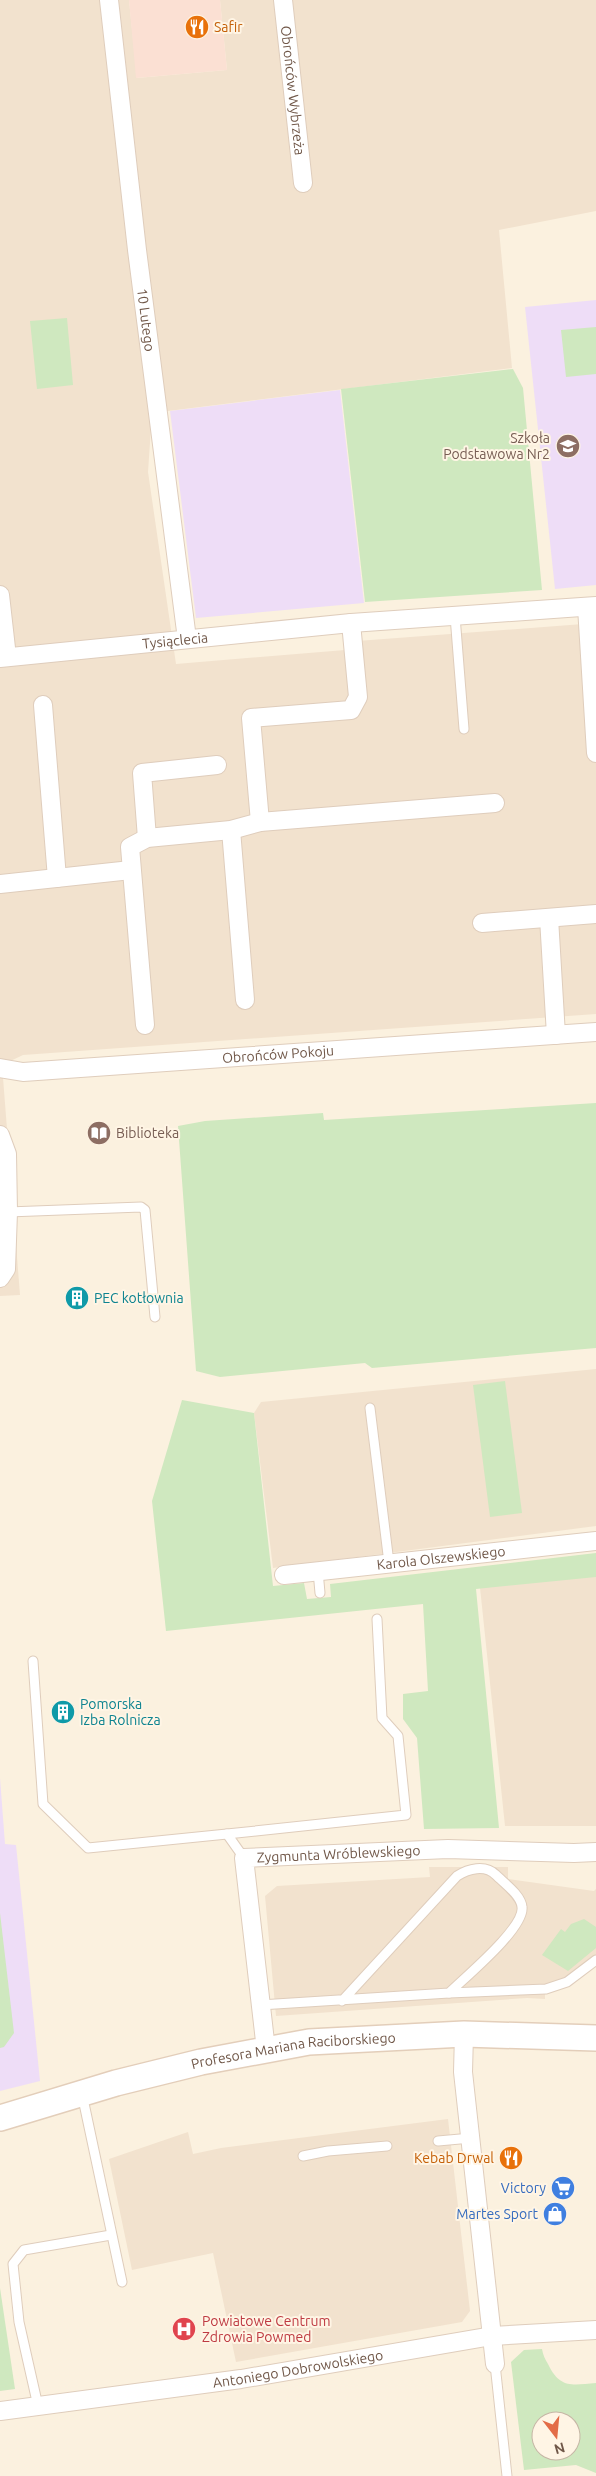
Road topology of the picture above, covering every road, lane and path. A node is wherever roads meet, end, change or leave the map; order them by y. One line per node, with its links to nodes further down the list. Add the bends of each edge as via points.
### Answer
1 (109, 0): 8 (street, 10 Lutego)
2 (283, 0): 3 (street, Obrońców Wybrzeża)
3 (303, 183)
4 (0, 595): 9 (street)
5 (592, 606): 6 (street, Tysiąclecia); 12 (street, Tysiąclecia)
6 (455, 616): 7 (street, Tysiąclecia); 11 (lane)
7 (351, 624): 8 (street, Tysiąclecia); 15 (street, via 358,696 351,710 251,718)
8 (187, 639): 9 (street, Tysiąclecia)
9 (3, 658)
10 (43, 705): 19 (street)
11 (464, 729)
12 (596, 753)
13 (216, 765): 17 (street, via 142,773)
14 (495, 803): 15 (street)
15 (260, 822): 16 (street)
16 (231, 830): 17 (street); 24 (street)
17 (146, 838): 18 (street, via 130,847)
18 (131, 870): 19 (street); 25 (street)
19 (57, 878): 20 (street)
20 (0, 884)
21 (596, 914): 22 (street)
22 (549, 918): 23 (street); 27 (street)
23 (482, 923)
24 (245, 1000)
25 (145, 1025)
26 (596, 1032): 27 (street, Obrońców Pokoju)
27 (556, 1035): 28 (street, Obrońców Pokoju, via 23,1072)
28 (0, 1068)
29 (0, 1135): 30 (street, via 7,1154)
30 (8, 1212): 31 (street, via 6,1270); 32 (lane, via 141,1207 146,1210)
31 (0, 1278)
32 (154, 1317)
33 (370, 1408): 35 (lane)
34 (596, 1541): 35 (street, Karola Olszewskiego)
35 (389, 1563): 36 (street, Karola Olszewskiego)
36 (318, 1571): 37 (street, Karola Olszewskiego); 38 (lane)
37 (284, 1575)
38 (320, 1593)
39 (376, 1619): 41 (lane, via 382,1718 398,1736 406,1816)
40 (33, 1661): 41 (lane, via 43,1804 88,1848)
41 (227, 1834): 43 (lane)
42 (596, 1852): 43 (street, Zygmunta Wróblewskiego, via 448,1849)
43 (244, 1858): 47 (street, Zygmunta Wróblewskiego)
44 (596, 1960): 45 (lane, via 567,1982 546,1989)
45 (448, 1993): 46 (lane); 46 (lane, via 513,1929 521,1916 520,1899 494,1873 484,1869 465,1871 457,1876)
46 (342, 2001): 47 (lane)
47 (260, 2005): 50 (street, Zygmunta Wróblewskiego)
48 (464, 2034): 49 (main road, Profesora Mariana Raciborskiego); 50 (main road, Profesora Mariana Raciborskiego, via 340,2039); 53 (street, via 463,2072)
49 (596, 2038)
50 (266, 2050): 51 (main road, Profesora Mariana Raciborskiego, via 201,2062)
51 (82, 2094): 52 (main road, Profesora Mariana Raciborskiego); 57 (lane)
52 (0, 2118)
53 (471, 2138): 54 (lane); 60 (street)
54 (438, 2141)
55 (388, 2146): 56 (lane)
56 (303, 2156)
57 (111, 2235): 58 (lane); 62 (lane, via 24,2250 15,2258 19,2322)
58 (122, 2282)
59 (596, 2330): 60 (street, Antoniego Dobrowolskiego)
60 (492, 2336): 61 (street); 62 (street, Antoniego Dobrowolskiego, via 241,2379)
61 (495, 2364): 64 (lane)
62 (38, 2406): 63 (street, Antoniego Dobrowolskiego)
63 (0, 2411)
64 (507, 2476)

